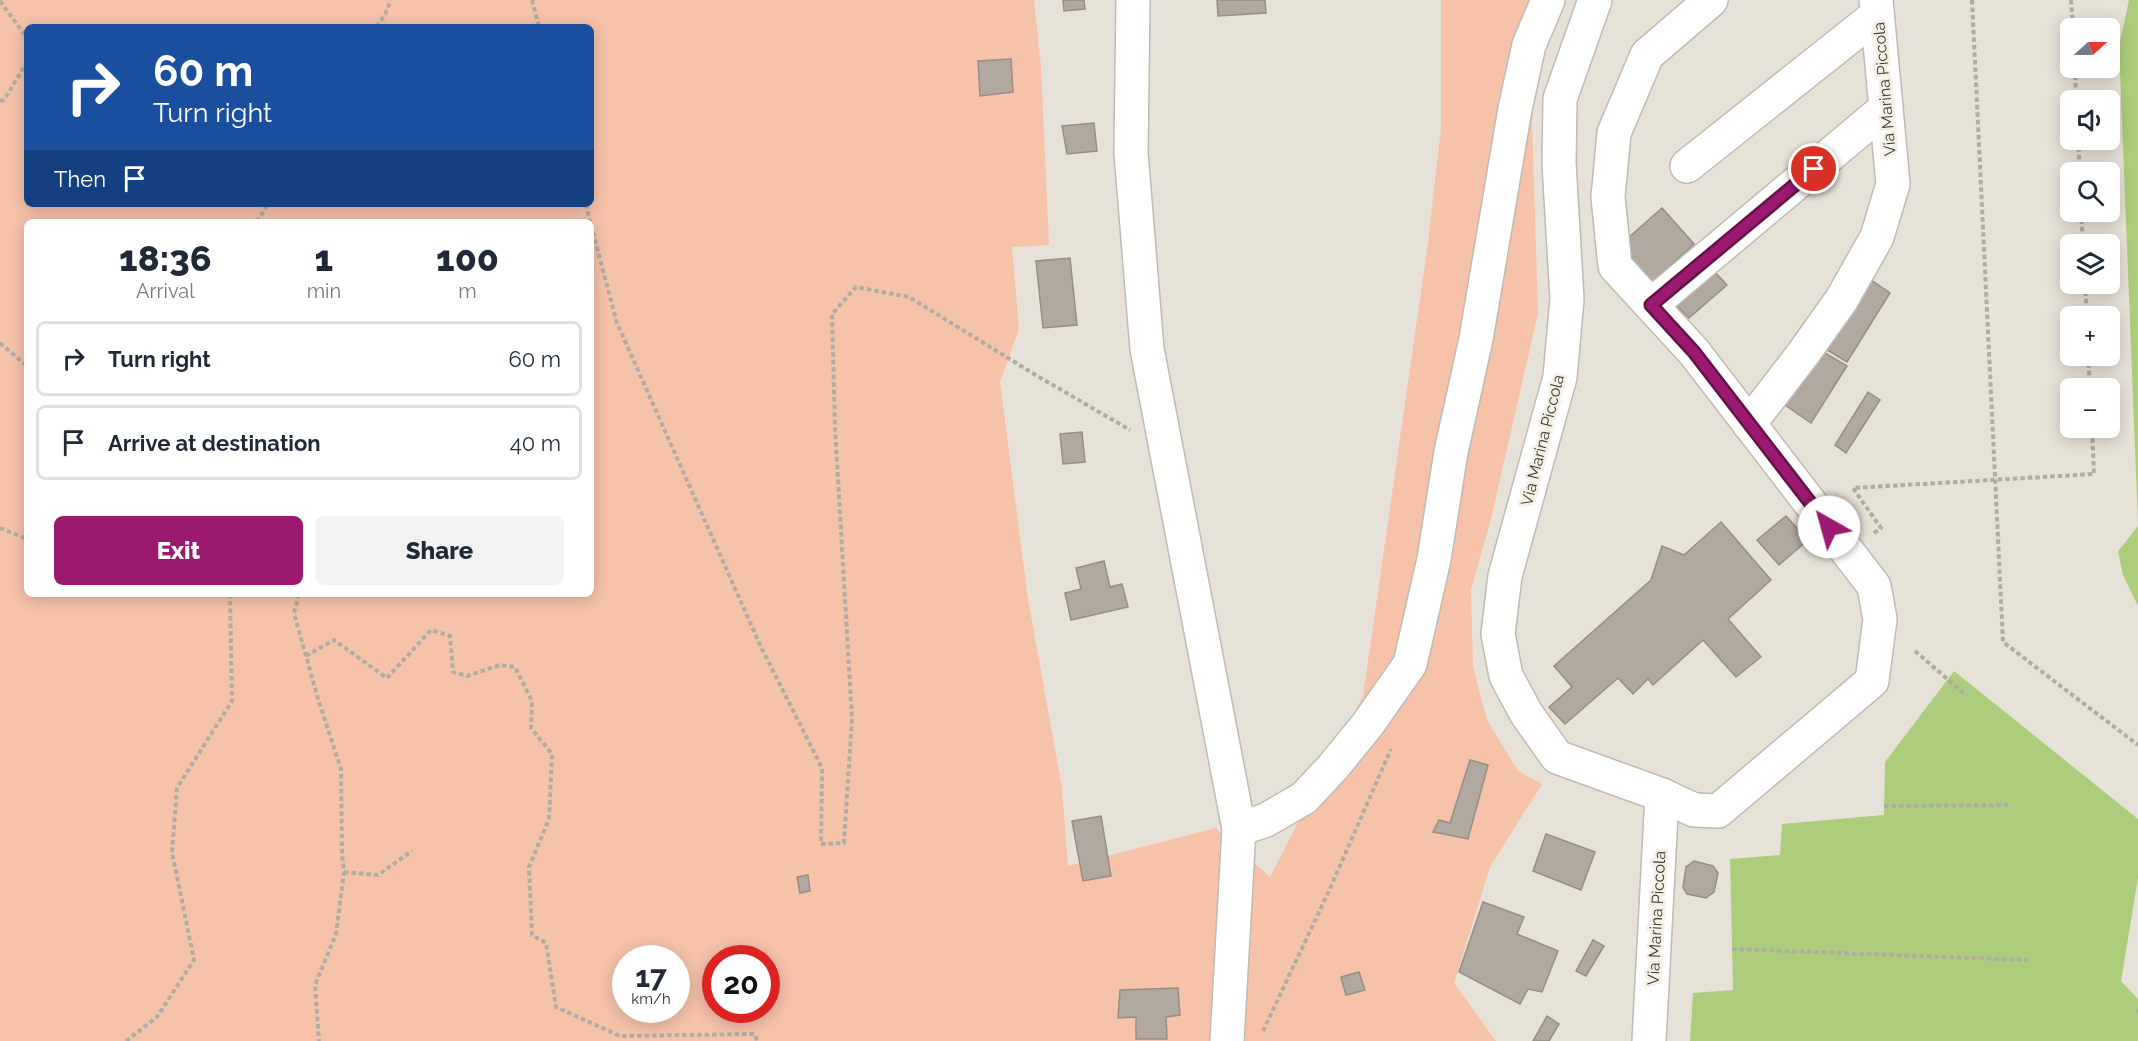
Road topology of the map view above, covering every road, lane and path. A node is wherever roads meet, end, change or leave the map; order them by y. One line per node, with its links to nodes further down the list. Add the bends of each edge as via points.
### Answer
1 (390, 0): 12 (path)
2 (531, 0): 13 (path)
3 (1133, 0): 25 (lane, via 1131,153 1147,349)
4 (1548, 0): 40 (lane, via 1530,45 1515,109 1476,339 1410,664 1368,724 1304,798 1266,820)
5 (1595, 0): 37 (lane, Via Marina Piccola, via 1560,99 1558,163 1567,299 1560,377 1505,576 1498,634 1506,676 1557,757)
6 (1711, 0): 20 (lane, Via Marina Piccola, via 1647,55 1614,133 1608,197 1615,266)
7 (1972, 0): 26 (path)
8 (2071, 0): 11 (path)
9 (0, 1): 14 (path)
10 (1876, 8): 17 (lane, Via Marina Piccola); 18 (lane)
11 (2072, 18)
12 (378, 24)
13 (538, 24)
14 (24, 35)
15 (24, 67): 16 (path)
16 (0, 101)
17 (1886, 108): 20 (lane); 23 (lane, Via Marina Piccola, via 1893,184 1878,237 1835,308)
18 (1687, 166)
19 (594, 235): 25 (path, via 617,323 761,647 822,768 821,844 844,843 852,719 832,314 856,287 909,297)
20 (1651, 305): 23 (lane, Via Marina Piccola, via 1694,352)
21 (0, 343): 22 (path)
22 (24, 363)
23 (1749, 424): 29 (lane, Via Marina Piccola)
24 (2092, 438): 26 (path, via 2094,474)
25 (1167, 452): 40 (lane)
26 (1995, 480): 29 (path, via 1853,488 1881,528); 36 (path, via 2003,642)
27 (0, 528): 28 (path)
28 (24, 538)
29 (1848, 553): 37 (lane, Via Marina Piccola, via 1874,586 1880,619 1872,681 1718,811 1694,810)
30 (230, 597): 45 (path, via 232,701 177,788 172,852 194,960 157,1017)
31 (298, 597): 33 (path, via 294,613)
32 (1915, 651): 34 (path)
33 (306, 656): 42 (path, via 341,769); 47 (path, via 334,639 387,678 431,630 450,636 453,672 467,676 500,665 515,668 532,701 531,728 552,754 549,819 529,867 532,935 546,943 556,1007 620,1036 755,1034)
34 (1967, 696)
35 (1392, 744): 49 (path, via 1387,763 1263,1030)
36 (2138, 745)
37 (1662, 795): 50 (lane, Via Marina Piccola)
38 (2010, 805): 39 (path)
39 (1884, 806)
40 (1239, 829): 48 (lane)
41 (412, 851): 42 (path, via 378,875)
42 (344, 872): 46 (path, via 336,934 315,985)
43 (1732, 949): 44 (path)
44 (2027, 960)
45 (126, 1041)
46 (319, 1041)
47 (757, 1041)
48 (1227, 1041)
49 (1263, 1041)
50 (1649, 1041)

